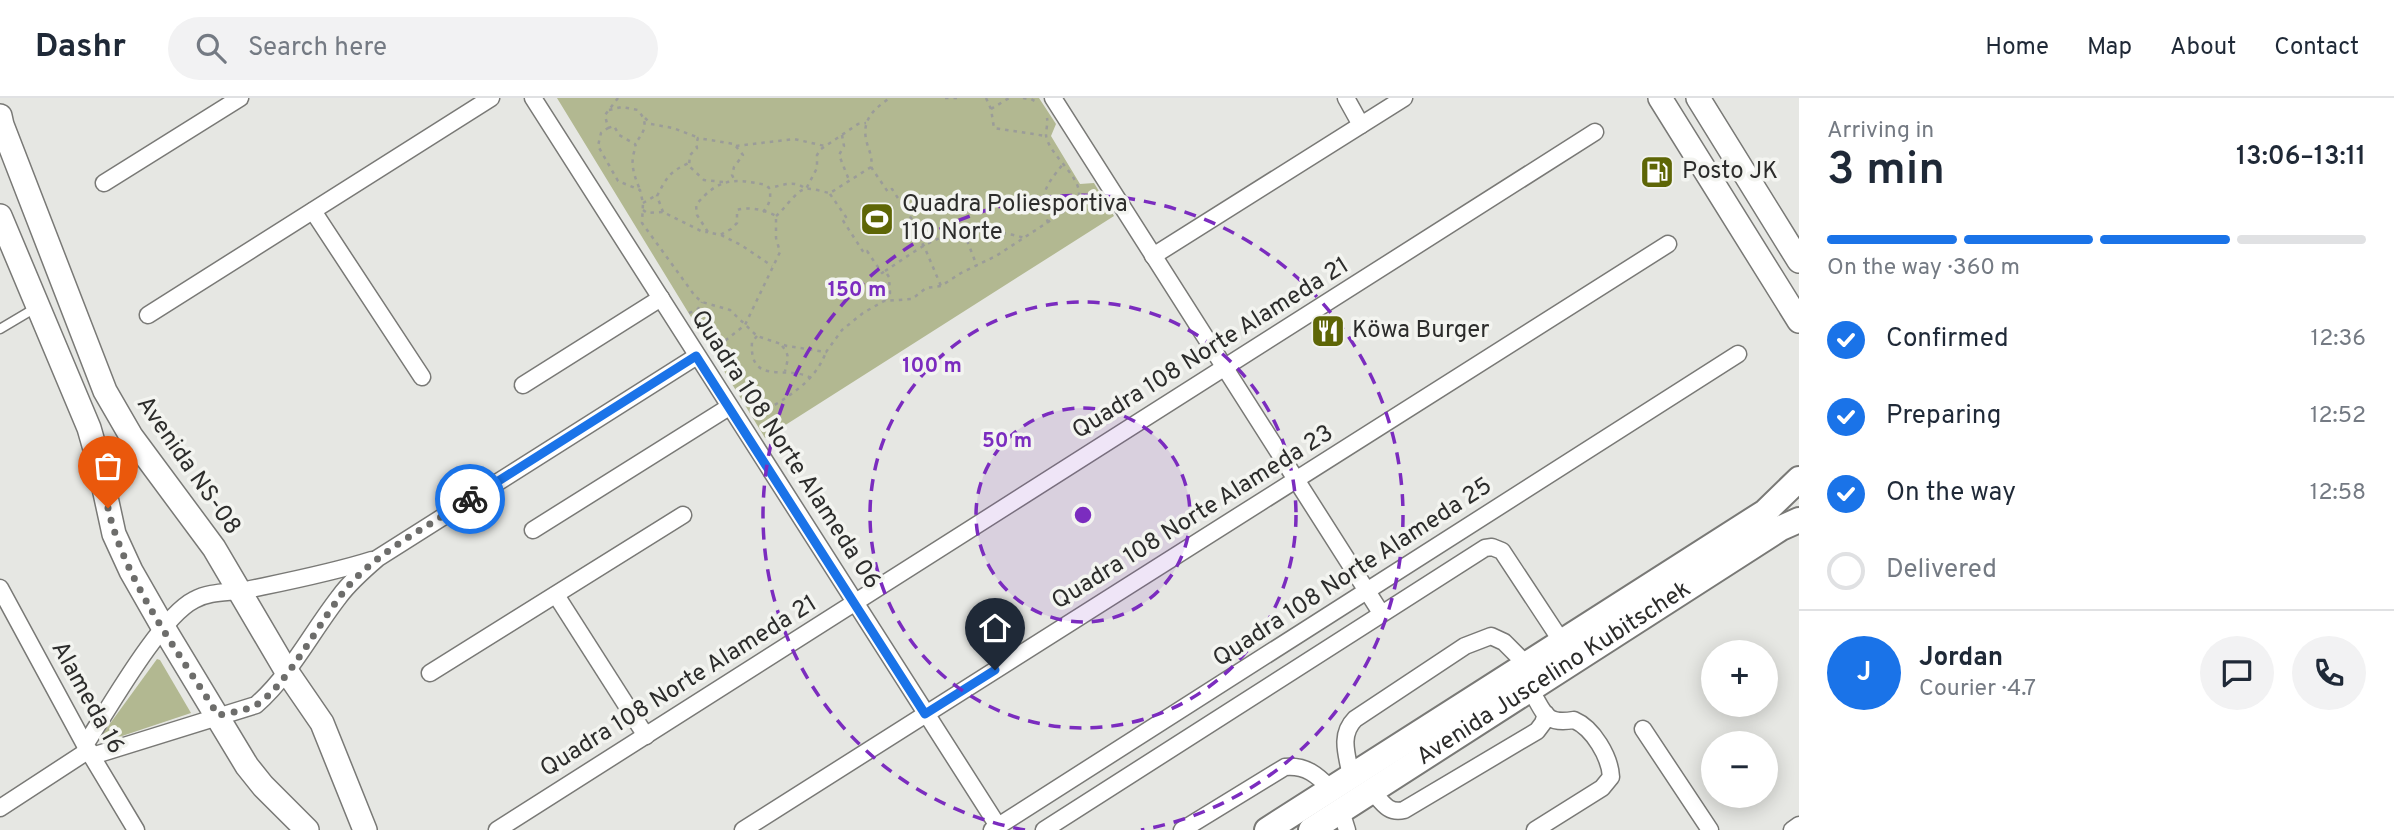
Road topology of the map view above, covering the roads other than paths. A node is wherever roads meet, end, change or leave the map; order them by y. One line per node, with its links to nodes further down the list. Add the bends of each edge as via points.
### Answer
1 (240, 98): 12 (street)
2 (491, 98): 13 (street)
3 (533, 98): 18 (street, Quadra 108 Norte Alameda 06)
4 (1346, 98): 10 (street)
5 (1404, 98): 10 (street)
6 (1660, 98): 21 (street)
7 (1698, 98): 17 (street)
8 (1048, 104): 16 (street)
9 (0, 116): 36 (street, Avenida NS-08, via 105,391)
10 (1361, 125): 16 (street)
11 (1595, 132): 25 (street, Quadra 108 Norte Alameda 21)
12 (104, 183)
13 (313, 211): 20 (street); 26 (street)
14 (0, 216): 19 (street)
15 (1668, 244): 29 (street, Quadra 108 Norte Alameda 23)
16 (1153, 256): 25 (street)
17 (1799, 261)
18 (661, 298): 23 (street, Quadra 108 Norte Alameda 06); 27 (street)
19 (38, 307): 22 (lane); 41 (street, via 89,428 114,534)
20 (148, 315)
21 (1799, 321)
22 (0, 329)
23 (704, 354): 28 (street, Quadra 108 Norte Alameda 06); 34 (street)
24 (1738, 354): 37 (street, Quadra 108 Norte Alameda 25)
25 (1224, 368): 29 (street); 39 (street, Quadra 108 Norte Alameda 21)
26 (422, 377)
27 (523, 385)
28 (729, 407): 33 (street); 39 (street, Quadra 108 Norte Alameda 06)
29 (1296, 479): 37 (street); 47 (street, Quadra 108 Norte Alameda 23)
30 (1799, 479): 42 (main road, Avenida Juscelino Kubitschek, via 1765,512)
31 (683, 515): 38 (street)
32 (1799, 520): 46 (main road, Avenida Juscelino Kubitschek)
33 (533, 530)
34 (378, 558): 36 (street, via 322,575); 44 (street, via 339,596)
35 (0, 588): 52 (street, Alameda 16)
36 (239, 591): 41 (street, via 192,600); 44 (street, Avenida NS-08)
37 (1367, 592): 40 (street); 57 (street, Quadra 108 Norte Alameda 25)
38 (556, 595): 45 (street); 51 (street)
39 (855, 603): 47 (street, Quadra 108 Norte Alameda 06); 51 (street, Quadra 108 Norte Alameda 21)
40 (1381, 613): 42 (street, via 1492,547 1503,551); 63 (street)
41 (163, 627): 49 (street); 52 (street)
42 (1562, 642): 43 (main road, Avenida Juscelino Kubitschek)
43 (1527, 665): 54 (main road, Avenida Juscelino Kubitschek); 54 (street, Avenida Juscelino Kubitschek, via 1491,636 1465,646 1355,719 1345,741)
44 (287, 672): 49 (street, via 256,705); 60 (street, Avenida NS-08, via 322,723)
45 (430, 673)
46 (1531, 689): 48 (street); 53 (main road, Avenida Juscelino Kubitschek)
47 (925, 714): 57 (street, Quadra 108 Norte Alameda 06); 62 (street, Quadra 108 Norte Alameda 23)
48 (1546, 714): 53 (street, via 1537,731 1404,810 1387,808); 67 (street, via 1558,723 1574,720 1586,727 1608,762 1611,777 1602,788)
49 (218, 715): 52 (street); 59 (street, via 255,776)
50 (1643, 729): 68 (street)
51 (646, 736): 61 (street, Quadra 108 Norte Alameda 21)
52 (89, 751): 55 (street); 58 (street, Alameda 16)
53 (1372, 791): 54 (main road, Avenida Juscelino Kubitschek)
54 (1343, 801): 64 (street, via 1314,772 1285,767); 65 (main road, Avenida Juscelino Kubitschek); 66 (main road, Avenida Juscelino Kubitschek)
55 (0, 807)
56 (1799, 825): 69 (street)
57 (995, 828)
58 (136, 830)
59 (307, 830)
60 (365, 830)
61 (497, 830)
62 (743, 830)
63 (1044, 830)
64 (1182, 830)
65 (1267, 830)
66 (1311, 830)
67 (1535, 830)
68 (1710, 830)
69 (1792, 830)

